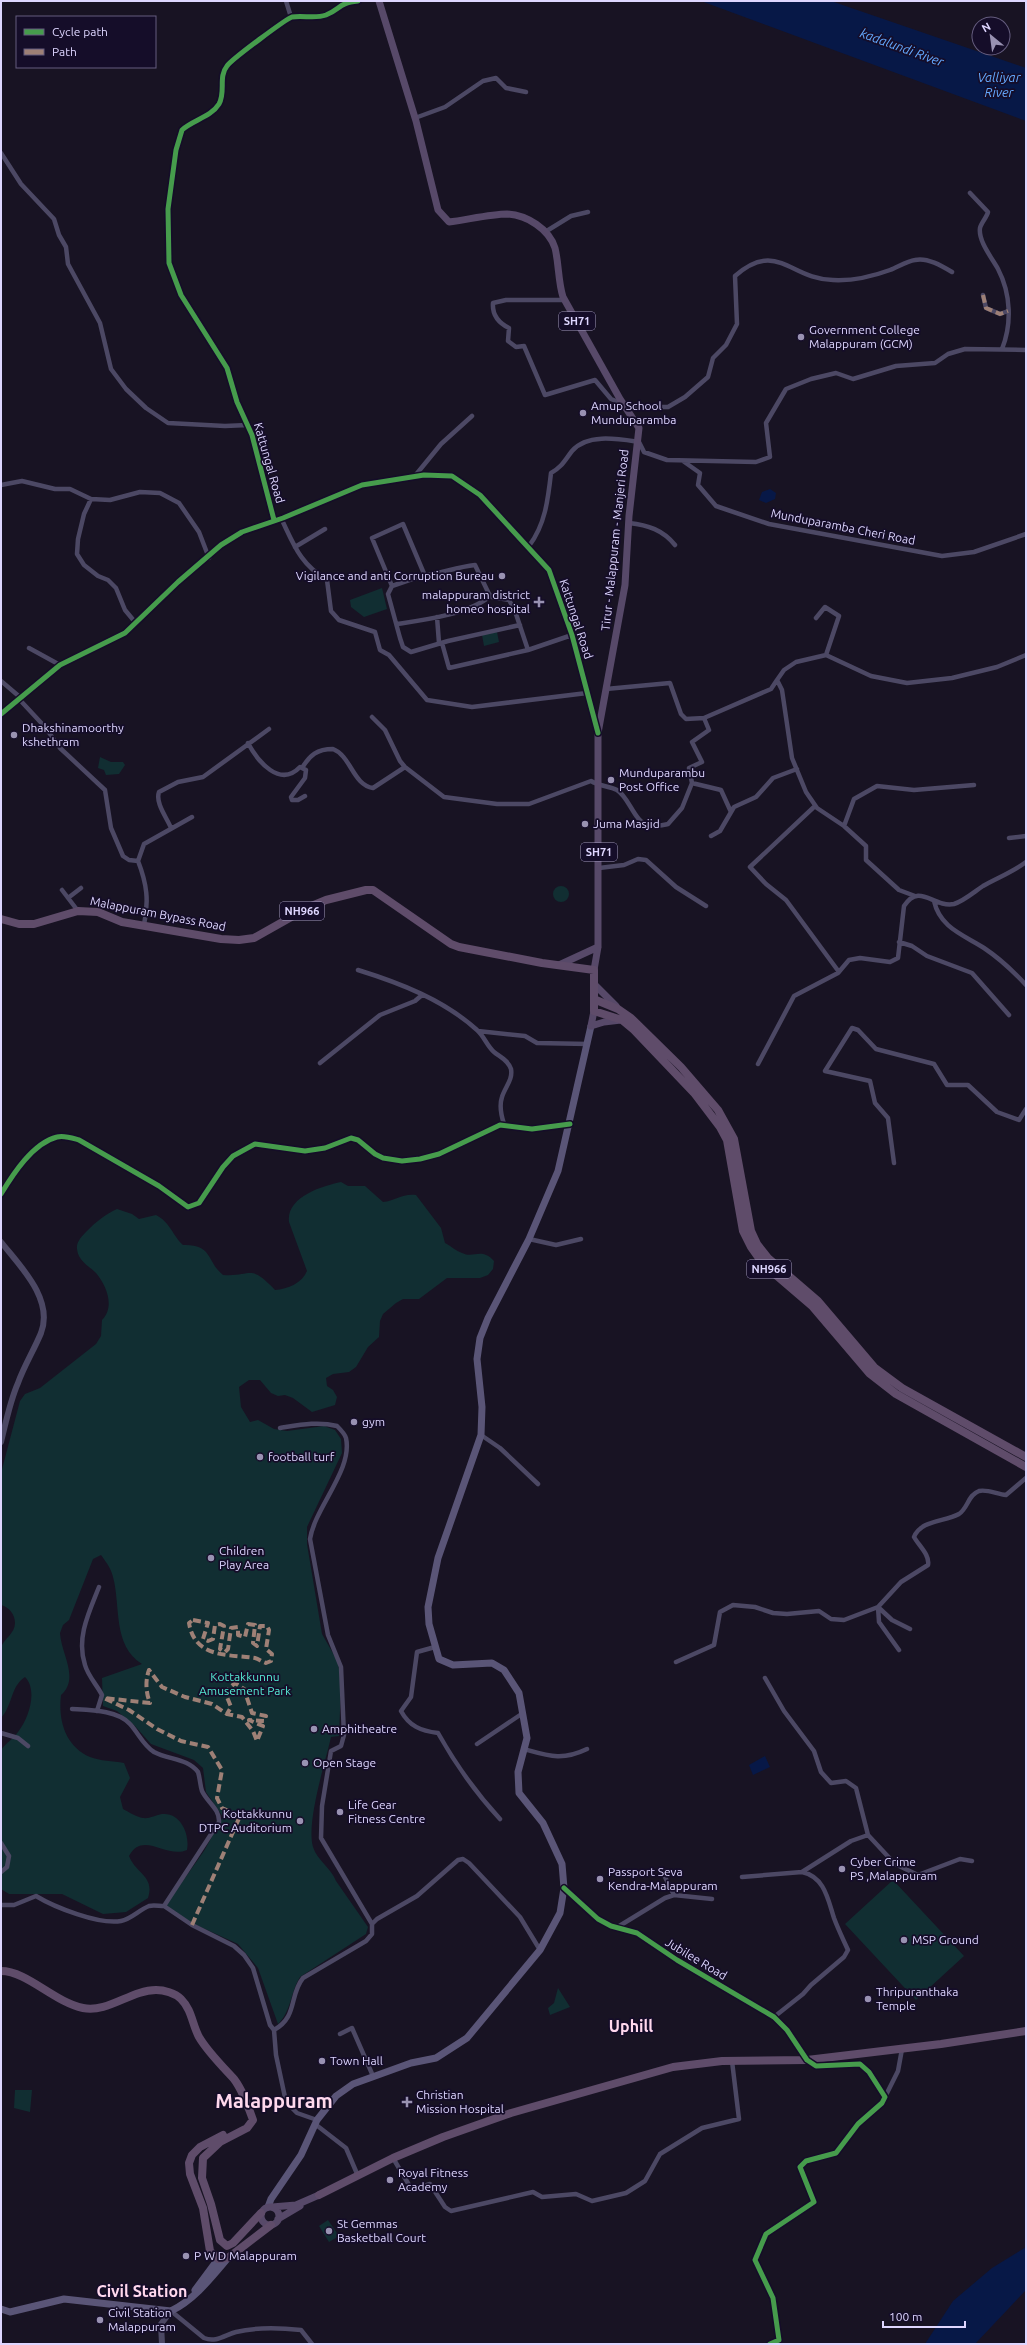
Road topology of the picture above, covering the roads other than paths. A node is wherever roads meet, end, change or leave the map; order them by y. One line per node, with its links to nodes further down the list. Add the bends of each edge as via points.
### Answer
1 (286, 1): 4 (street)
2 (358, 1): 4 (street, via 344,2 327,15)
3 (379, 1): 6 (main road, Tirur - Malappuram - Manjeri Road / SH71)
4 (291, 18): 19 (street, Kattungal Road, via 226,67 222,77 224,90 214,111 182,130 176,150 168,209 169,263 176,282 181,295 227,368 237,402)
5 (526, 92): 6 (street, via 506,88 496,78 483,81 445,107)
6 (415, 118): 10 (main road, Tirur - Malappuram - Manjeri Road / SH71, via 441,216 449,222 508,214 533,221)
7 (1, 153): 19 (street, via 21,184 54,219 66,247 68,264 100,323 111,368 126,389 146,408 168,423)
8 (970, 193): 14 (street, via 988,212 980,226 981,235 1003,282 1008,297)
9 (588, 212): 10 (street, via 571,216)
10 (545, 232): 13 (main road, Tirur - Malappuram - Manjeri Road / SH71, via 554,248 558,283)
11 (952, 272): 17 (street, via 940,264 916,259 865,278 834,280 818,279 767,259 748,264 735,276 737,324 726,345 713,358 708,378 668,407)
12 (983, 295): 14 (street, via 986,308 1000,314)
13 (565, 300): 17 (main road, Tirur - Malappuram - Manjeri Road / SH71); 17 (street, via 506,300 494,303 493,308 498,319 509,328 508,341 516,347 524,346 545,395 592,379 611,399)
14 (1008, 311): 15 (street, via 1008,334)
15 (1002, 349): 16 (street); 21 (street, via 965,349 948,354 935,363 896,366 853,379 836,373 811,379 786,389 766,423 770,457 756,462)
16 (1026, 350)
17 (624, 406): 20 (main road, Tirur - Malappuram - Manjeri Road / SH71, via 639,428)
18 (472, 416): 22 (street, via 441,444)
19 (248, 425): 26 (street, Kattungal Road)
20 (639, 442): 21 (street, via 644,452 667,460); 27 (main road, Tirur - Malappuram - Manjeri Road / SH71); 31 (street, via 600,439 582,443 573,450 561,468 551,473 546,510 536,537)
21 (683, 461): 29 (street, Munduparamba Cheri Road, via 700,473 698,485 716,506 770,524 942,556 974,552)
22 (414, 476): 25 (street, Kattungal Road, via 362,485); 31 (street, Kattungal Road, via 452,476 480,495)
23 (1, 485): 24 (street, via 22,481 55,489 70,489)
24 (91, 499): 33 (street, via 110,500 140,492 160,493 180,503 199,532); 39 (street, via 84,514 77,554 84,565 116,588 125,610)
25 (281, 518): 26 (street, Kattungal Road); 32 (street)
26 (274, 520): 33 (street, via 242,532)
27 (629, 523): 30 (street, via 648,525 668,536); 51 (main road, Tirur - Malappuram - Manjeri Road / SH71, via 625,586)
28 (325, 529): 32 (street)
29 (1026, 534)
30 (675, 545)
31 (529, 546): 42 (street, Kattungal Road, via 549,570)
32 (295, 547): 52 (street, via 307,566 327,580 331,611 339,620 375,632 380,650 389,656 427,700 472,707)
33 (209, 558): 39 (street, via 178,582)
34 (425, 576): 35 (street); 35 (street, via 403,524 372,538); 36 (street, via 474,565)
35 (392, 586): 40 (street, via 388,594)
36 (490, 596): 37 (street, via 484,601); 41 (street, via 509,600)
37 (437, 617): 40 (street); 43 (street)
38 (816, 618): 46 (street, via 825,607 839,616)
39 (135, 622): 48 (street, via 125,633)
40 (396, 624): 43 (street, via 403,647 411,652)
41 (520, 625): 43 (street); 45 (street)
42 (572, 635): 45 (street); 52 (street, Kattungal Road)
43 (441, 643): 45 (street, via 449,668)
44 (29, 648): 48 (street)
45 (528, 650)
46 (826, 655): 47 (street, via 871,676 907,683 952,678 982,671); 49 (street, via 796,662 784,670)
47 (1026, 655)
48 (60, 665): 53 (street)
49 (778, 680): 56 (street, via 771,689); 62 (street, via 782,690 792,758)
50 (1, 681): 53 (street)
51 (606, 689): 56 (street, via 670,683 681,714 686,719); 58 (main road, Tirur - Malappuram - Manjeri Road / SH71)
52 (587, 693): 58 (street, Kattungal Road)
53 (20, 698): 54 (street); 75 (street, via 60,748 105,790 111,828 123,856)
54 (1, 714)
55 (372, 716): 60 (street, via 384,730)
56 (704, 718): 63 (street, via 709,730 692,742 702,762 689,768)
57 (269, 729): 59 (street)
58 (598, 733): 65 (main road, Tirur - Malappuram - Manjeri Road / SH71)
59 (248, 744): 61 (street, via 264,768 289,775); 71 (street, via 203,777 178,782 159,792 159,803)
60 (405, 766): 61 (street, via 373,788 368,788 355,776 345,757 333,749 316,752); 65 (street, via 444,796 497,804 529,804 591,781)
61 (302, 768): 66 (street, via 306,770 304,778 291,797 292,800 298,800)
62 (797, 769): 67 (street); 68 (street, via 773,778 756,797 734,807)
63 (692, 784): 65 (street, via 682,808 668,824 650,826 642,822 630,803 617,791); 68 (street, via 721,790)
64 (974, 785): 70 (street, via 914,790 877,786 854,799)
65 (597, 786): 77 (main road, Tirur - Malappuram - Manjeri Road / SH71)
66 (305, 796)
67 (815, 808): 70 (street); 92 (street, via 750,867 786,900)
68 (731, 812): 72 (street, via 720,831)
69 (192, 817): 71 (street)
70 (844, 826): 80 (street, via 866,846 866,860 899,890)
71 (171, 828): 75 (street, via 144,844)
72 (711, 836)
73 (1026, 836): 74 (street)
74 (1009, 838)
75 (138, 861): 86 (street, via 146,880 148,894)
76 (1026, 862): 82 (street, via 953,904)
77 (599, 868): 83 (street, via 624,865 638,859 646,860 676,887); 88 (main road, Tirur - Malappuram - Manjeri Road / SH71)
78 (81, 888): 81 (street)
79 (62, 890): 81 (street)
80 (915, 896): 82 (street, via 926,896); 87 (street, via 904,906)
81 (68, 898): 84 (street)
82 (934, 901): 94 (street, via 936,911 944,922 958,934 985,948)
83 (706, 906)
84 (78, 911): 85 (highway, Malappuram Bypass Road / NH966, via 34,924 19,924); 86 (highway, Malappuram Bypass Road / NH966, via 98,912 122,922)
85 (1, 919)
86 (144, 925): 89 (highway, Malappuram Bypass Road / NH966, via 220,939 254,938 326,900 374,890 450,944)
87 (899, 942): 92 (street, via 898,958 894,962 855,958 849,960); 99 (street, via 972,973)
88 (598, 947): 89 (main road); 91 (main road, Tirur - Malappuram - Manjeri Road / SH71)
89 (559, 965): 91 (highway, Malappuram Bypass Road / NH966)
90 (358, 970): 95 (street)
91 (594, 970): 93 (highway, Tirur - Malappuram - Manjeri Road)
92 (839, 972): 105 (street, via 819,985 794,996)
93 (595, 985): 96 (highway, Tirur - Malappuram - Manjeri Road); 97 (main road)
94 (1026, 985)
95 (422, 995): 102 (street, via 449,1009); 104 (street, via 380,1015)
96 (596, 1000): 97 (highway, NH966); 98 (highway, Tirur - Malappuram - Manjeri Road)
97 (618, 1009): 117 (highway, NH966, via 631,1018 681,1067 704,1092 727,1124 734,1139 751,1231 768,1258 818,1301 875,1368 902,1388)
98 (594, 1012): 100 (highway, NH966); 101 (main road, Tirur - Malappuram - Manjeri Road)
99 (1009, 1015)
100 (622, 1020): 101 (main road); 118 (highway, NH966, via 695,1094 720,1127 727,1140 743,1231 763,1264 812,1306 869,1373 896,1394)
101 (591, 1026): 103 (main road, Tirur - Malappuram - Manjeri Road)
102 (478, 1031): 103 (street, via 525,1036 537,1043); 107 (street, via 493,1051 507,1061 511,1069 511,1080 502,1098 500,1111)
103 (588, 1044): 108 (main road, Tirur - Malappuram - Manjeri Road)
104 (320, 1063)
105 (758, 1064)
106 (1026, 1109): 109 (street, via 1019,1120 1001,1114 968,1085 947,1085 934,1064 876,1049 858,1030 852,1028 825,1071 870,1081 875,1103 888,1118)
107 (504, 1124): 108 (street, via 532,1129); 110 (street, via 438,1154 414,1160 383,1158 358,1140 351,1138 324,1148 305,1151 255,1144 233,1156 200,1203 188,1207 159,1186 79,1140 67,1136 57,1137 33,1152 11,1177)
108 (570, 1124): 111 (main road, Tirur - Malappuram - Manjeri Road, via 558,1171)
109 (894, 1164)
110 (1, 1194)
111 (529, 1239): 112 (street, via 556,1245); 115 (main road, Tirur - Malappuram - Manjeri Road, via 480,1338 478,1359 482,1407)
112 (582, 1239)
113 (1, 1242): 116 (street, via 34,1286 44,1313 42,1331 18,1383)
114 (280, 1428): 149 (street, via 318,1423 337,1426 345,1437 347,1452 312,1526 310,1539 328,1636 341,1667 344,1735 341,1746 331,1751 322,1806 321,1838)
115 (481, 1435): 120 (street, via 500,1448); 124 (main road, Tirur - Malappuram - Manjeri Road, via 438,1558 428,1607)
116 (1, 1442)
117 (1026, 1457)
118 (1026, 1467)
119 (1026, 1478): 122 (street, via 1006,1495 979,1491 972,1495 965,1509 958,1514 918,1530 914,1537 929,1561 928,1565 901,1582)
120 (538, 1484)
121 (99, 1587): 129 (street, via 83,1627 82,1653 85,1667 102,1695)
122 (878, 1607): 123 (street, via 892,1620); 125 (street, via 879,1622); 126 (street, via 844,1620 831,1619 819,1611 787,1614 733,1605 720,1612 714,1645)
123 (910, 1629)
124 (435, 1647): 130 (main road, Tirur - Malappuram - Manjeri Road, via 439,1659 446,1663 492,1663 504,1670 518,1693); 136 (street, via 417,1652 411,1697 401,1710 406,1719 421,1731 438,1733 460,1772)
125 (899, 1650)
126 (676, 1662)
127 (765, 1678): 137 (street, via 784,1711 814,1752 821,1772 830,1784 846,1781 856,1788)
128 (72, 1709): 129 (street)
129 (97, 1711): 148 (street, via 124,1719 156,1753 186,1762 195,1768 203,1792 219,1817 219,1822)
130 (523, 1713): 132 (street); 134 (main road, Tirur - Malappuram - Manjeri Road, via 527,1738)
131 (1, 1733): 133 (street, via 18,1738)
132 (477, 1744)
133 (28, 1746)
134 (524, 1749): 135 (street, via 561,1757 572,1756); 144 (main road, Tirur - Malappuram - Manjeri Road, via 518,1772 519,1793 551,1837 562,1864)
135 (587, 1749)
136 (500, 1819)
137 (868, 1835): 139 (street, via 895,1864 918,1876 960,1859); 142 (street, via 851,1841)
138 (1, 1843): 141 (street, via 9,1856 7,1867)
139 (972, 1861)
140 (662, 1871): 145 (street)
141 (1, 1872)
142 (802, 1872): 143 (street); 153 (street, via 810,1873 828,1892 834,1917 848,1950 844,1957)
143 (742, 1877)
144 (564, 1888): 150 (street, Jubilee Road, via 598,1919); 151 (main road, Tirur - Malappuram - Manjeri Road, via 560,1913)
145 (674, 1895): 146 (street); 150 (street)
146 (712, 1899)
147 (1, 1906): 148 (street, via 14,1905 36,1896 51,1906 67,1911 98,1919 121,1921 150,1906)
148 (164, 1906): 154 (street, via 192,1925 234,1946 244,1955 253,1968 270,2025)
149 (372, 1924): 151 (street, via 417,1896 458,1860 463,1859 520,1918); 154 (street, via 372,1934 366,1941 303,1978 297,1985 294,2002 285,2022)
150 (616, 1928): 153 (street, Jubilee Road, via 637,1933 677,1960)
151 (540, 1950): 160 (main road, Tirur - Malappuram - Manjeri Road, via 467,2038 456,2047 436,2058 411,2063)
152 (1, 1971): 162 (highway, via 9,1971 27,1979 53,1996 84,2008 105,2006 144,1991 157,1990 174,1994 187,2006 200,2038 235,2081)
153 (774, 2017): 158 (street, Jubilee Road, via 787,2030)
154 (274, 2030): 163 (street, via 276,2056 286,2102 297,2113)
155 (1026, 2031): 157 (highway)
156 (340, 2034): 160 (street, via 352,2028)
157 (902, 2049): 158 (highway); 161 (street, via 898,2071)
158 (807, 2060): 159 (highway); 161 (street, via 816,2066 860,2064)
159 (732, 2061): 164 (highway, via 673,2068 590,2090 511,2113); 164 (street, via 739,2120 702,2128 660,2154 645,2181 626,2193 592,2201 576,2194 542,2197 533,2192 451,2211 445,2207 430,2184 412,2190)
160 (373, 2076): 163 (main road, Tirur - Malappuram - Manjeri Road, via 346,2087)
161 (885, 2097): 176 (street, via 882,2103 858,2124 836,2153 806,2161 800,2167 814,2202 766,2234 755,2260 773,2298)
162 (250, 2112): 168 (highway, via 252,2124 208,2151 203,2158 201,2169 223,2244 227,2246 233,2243); 172 (highway, via 249,2121 200,2147 192,2155 189,2163 190,2174 203,2208 210,2251)
163 (316, 2122): 165 (street, via 346,2148); 167 (main road, Tirur - Malappuram - Manjeri Road, via 300,2155 271,2199)
164 (393, 2158): 165 (highway)
165 (358, 2176): 166 (highway)
166 (319, 2195): 167 (main road, via 296,2205); 169 (main road)
167 (270, 2207): 168 (main road); 169 (main road, via 277,2212)
168 (261, 2213): 170 (main road, via 263,2221)
169 (278, 2219): 170 (main road)
170 (271, 2225): 171 (highway)
171 (228, 2258): 172 (highway); 173 (main road)
172 (218, 2259): 173 (main road)
173 (191, 2298): 175 (main road)
174 (1, 2309): 175 (main road, via 10,2312 64,2299)
175 (171, 2312): 177 (street, via 161,2324); 178 (street, via 209,2340 236,2332 291,2329 301,2330)
176 (780, 2342): 179 (street)
177 (161, 2343)
178 (312, 2344)
179 (770, 2344)

